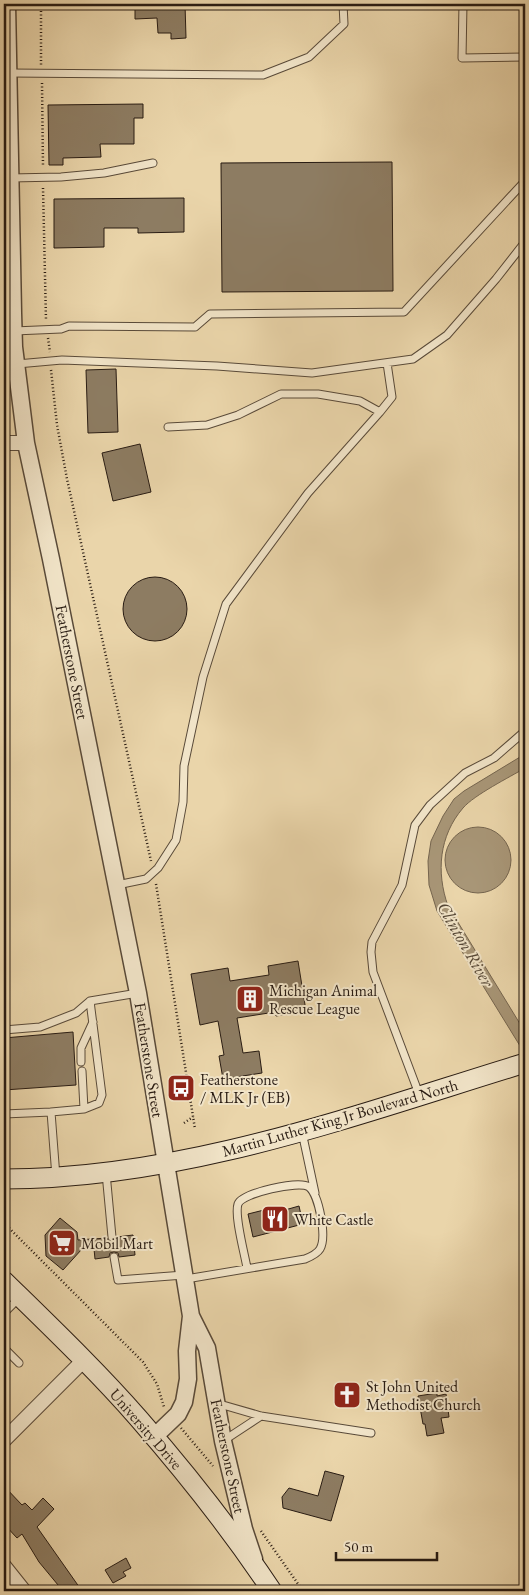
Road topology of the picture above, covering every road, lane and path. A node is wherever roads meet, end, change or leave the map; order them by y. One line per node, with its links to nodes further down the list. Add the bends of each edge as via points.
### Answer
1 (7, 4): 7 (street, Featherstone Street)
2 (41, 4): 6 (path)
3 (343, 4): 7 (lane, via 344,24 309,57 263,75)
4 (463, 4): 5 (lane, via 462,58)
5 (525, 57)
6 (42, 66)
7 (8, 73): 11 (street, Featherstone Street)
8 (42, 80): 10 (path)
9 (153, 163): 11 (lane, via 104,173)
10 (43, 170)
11 (9, 178): 15 (street, Featherstone Street)
12 (525, 181): 17 (lane, via 404,312 210,314 195,327 69,326)
13 (42, 185): 16 (path)
14 (525, 242): 20 (lane, via 447,335 413,359)
15 (7, 252): 17 (street, Featherstone Street)
16 (47, 322)
17 (14, 331): 21 (street, Featherstone Street)
18 (48, 337): 19 (path)
19 (50, 352)
20 (387, 363): 21 (lane, via 312,373 62,360); 23 (lane, via 392,397)
21 (16, 364): 26 (street, Featherstone Street)
22 (51, 370): 28 (path, via 65,470)
23 (380, 412): 24 (lane, via 360,401 318,394 281,394 238,415 207,425); 28 (lane, via 308,493 226,604 203,677 184,766 183,802 176,840)
24 (168, 427)
25 (4, 443): 26 (street)
26 (26, 443): 29 (street, Featherstone Street)
27 (525, 733): 37 (lane, via 494,758 465,773 430,805 415,825 402,885 372,942 373,972)
28 (153, 872): 29 (lane, via 146,879); 41 (path)
29 (117, 885): 30 (street, Featherstone Street)
30 (138, 993): 31 (lane); 45 (street, Featherstone Street)
31 (90, 1001): 32 (lane); 33 (lane, via 76,1013 40,1027)
32 (93, 1022): 34 (lane, via 81,1048); 38 (lane, via 102,1095 99,1103)
33 (4, 1030)
34 (81, 1062)
35 (525, 1063): 37 (main road, Martin Luther King Jr Boulevard North)
36 (82, 1071): 38 (lane)
37 (419, 1095): 44 (main road, Martin Luther King Jr Boulevard North)
38 (84, 1108): 39 (lane)
39 (51, 1112): 40 (lane); 47 (lane)
40 (4, 1114)
41 (193, 1117): 42 (path); 43 (path)
42 (184, 1123)
43 (194, 1129)
44 (302, 1132): 45 (main road, Martin Luther King Jr Boulevard North); 49 (lane)
45 (167, 1163): 46 (main road, Martin Luther King Jr Boulevard North); 54 (street, Featherstone Street)
46 (106, 1173): 47 (main road, Martin Luther King Jr Boulevard North); 51 (lane)
47 (56, 1177): 48 (main road, Martin Luther King Jr Boulevard North)
48 (4, 1180)
49 (315, 1193): 53 (lane, via 322,1221 321,1248 304,1259); 53 (lane, via 300,1184 240,1200 237,1216)
50 (4, 1223): 63 (path, via 143,1362 158,1384)
51 (112, 1237)
52 (114, 1257): 54 (lane, via 118,1280)
53 (247, 1268): 54 (lane)
54 (185, 1277): 58 (street, Featherstone Street)
55 (4, 1280): 56 (main road, University Drive)
56 (20, 1297): 57 (lane); 60 (main road, University Drive)
57 (4, 1313)
58 (191, 1316): 62 (street, Featherstone Street, via 208,1348); 67 (street, Featherstone Street, via 184,1402 178,1414)
59 (4, 1348): 61 (lane)
60 (84, 1360): 67 (main road, University Drive); 68 (street)
61 (19, 1363)
62 (216, 1403): 64 (lane); 69 (street, Featherstone Street)
63 (164, 1408)
64 (261, 1416): 66 (lane); 69 (lane)
65 (181, 1427): 70 (path)
66 (371, 1433)
67 (154, 1437): 73 (main road, University Drive, via 206,1499)
68 (4, 1440)
69 (223, 1441): 73 (street, Featherstone Street)
70 (215, 1468)
71 (260, 1529): 76 (path)
72 (4, 1566): 74 (street)
73 (257, 1568): 75 (main road, University Drive)
74 (24, 1591)
75 (272, 1591)
76 (303, 1591)

